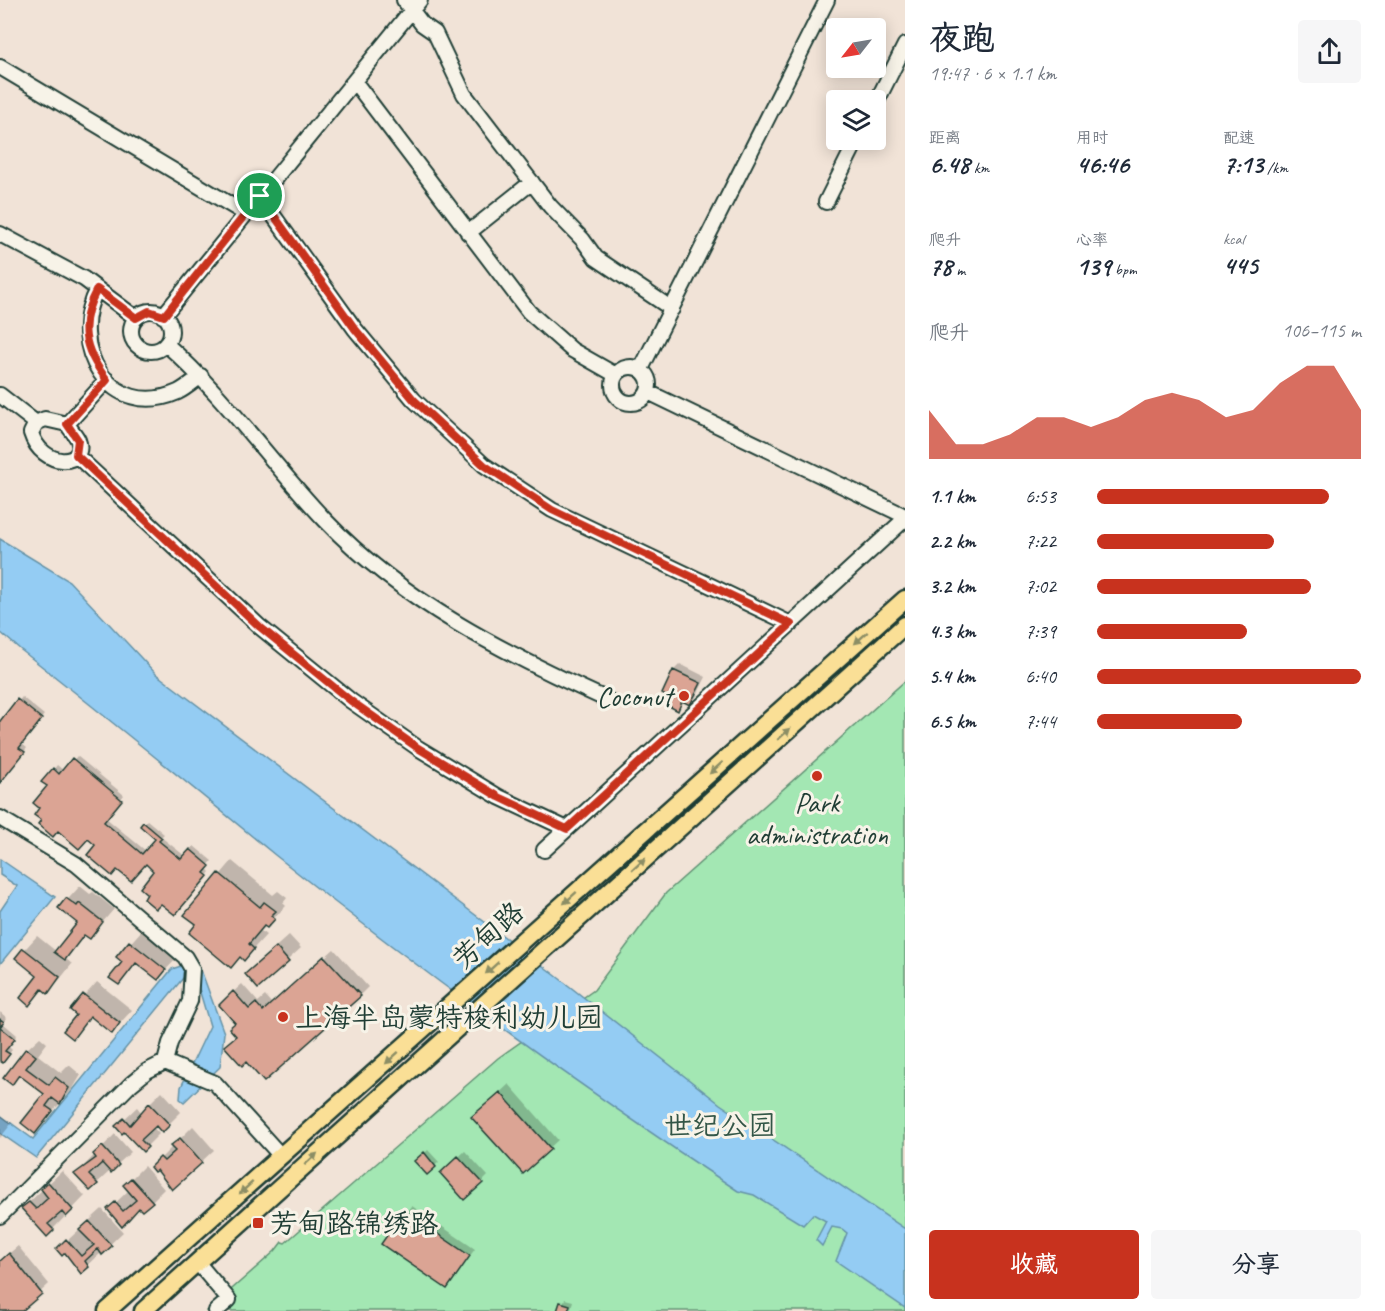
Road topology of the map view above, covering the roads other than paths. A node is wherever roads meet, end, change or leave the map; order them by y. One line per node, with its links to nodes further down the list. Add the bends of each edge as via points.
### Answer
1 (827, 0): 15 (street)
2 (412, 3): 5 (street); 8 (street, via 422,24 435,33 464,94)
3 (905, 45): 6 (street)
4 (0, 67): 11 (street)
5 (354, 81): 9 (street); 12 (street)
6 (882, 90)
7 (852, 150): 10 (street)
8 (532, 182): 12 (street); 15 (street, via 596,258)
9 (260, 196): 11 (street); 30 (street, via 377,356 414,400 484,465 552,510)
10 (826, 202)
11 (246, 214): 16 (street)
12 (468, 233): 20 (street, via 529,312 572,350)
13 (0, 234): 14 (street)
14 (97, 289): 17 (street); 22 (street, via 86,315 86,337 93,361)
15 (672, 309): 19 (street)
16 (164, 316): 17 (street, via 149,311); 18 (street, via 171,331)
17 (136, 318): 18 (street, via 131,330 138,346 147,351)
18 (166, 344): 21 (street)
19 (642, 369): 20 (street, via 628,367); 23 (street, via 649,381)
20 (616, 375): 23 (street, via 614,388 622,400 635,402)
21 (201, 376): 22 (street, via 179,392 152,399 120,392); 32 (street, via 326,521 379,569 434,610 502,650)
22 (107, 380): 26 (street)
23 (648, 392): 28 (street)
24 (0, 395): 25 (street)
25 (36, 423): 26 (street, via 45,419); 27 (street, via 31,434 45,456 63,462)
26 (67, 424): 27 (street, via 78,440)
27 (76, 455): 34 (street, via 260,627 351,701 499,797)
28 (905, 518): 30 (street)
29 (905, 599): 37 (main road, 芳甸路, one-way to 37)
30 (791, 624): 34 (street)
31 (905, 625): 39 (main road, 芳甸路, one-way to 31)
32 (608, 700)
33 (0, 818): 36 (street, via 76,864 185,957 192,969 190,1001)
34 (567, 829): 35 (street)
35 (544, 850)
36 (165, 1062): 37 (street, via 216,1083); 38 (street, via 131,1084)
37 (281, 1156): 40 (main road, 芳甸路, one-way to 40)
38 (0, 1216)
39 (197, 1262): 41 (main road, 芳甸路); 42 (street, via 229,1300)
40 (107, 1311)
41 (143, 1311)
42 (216, 1311)

